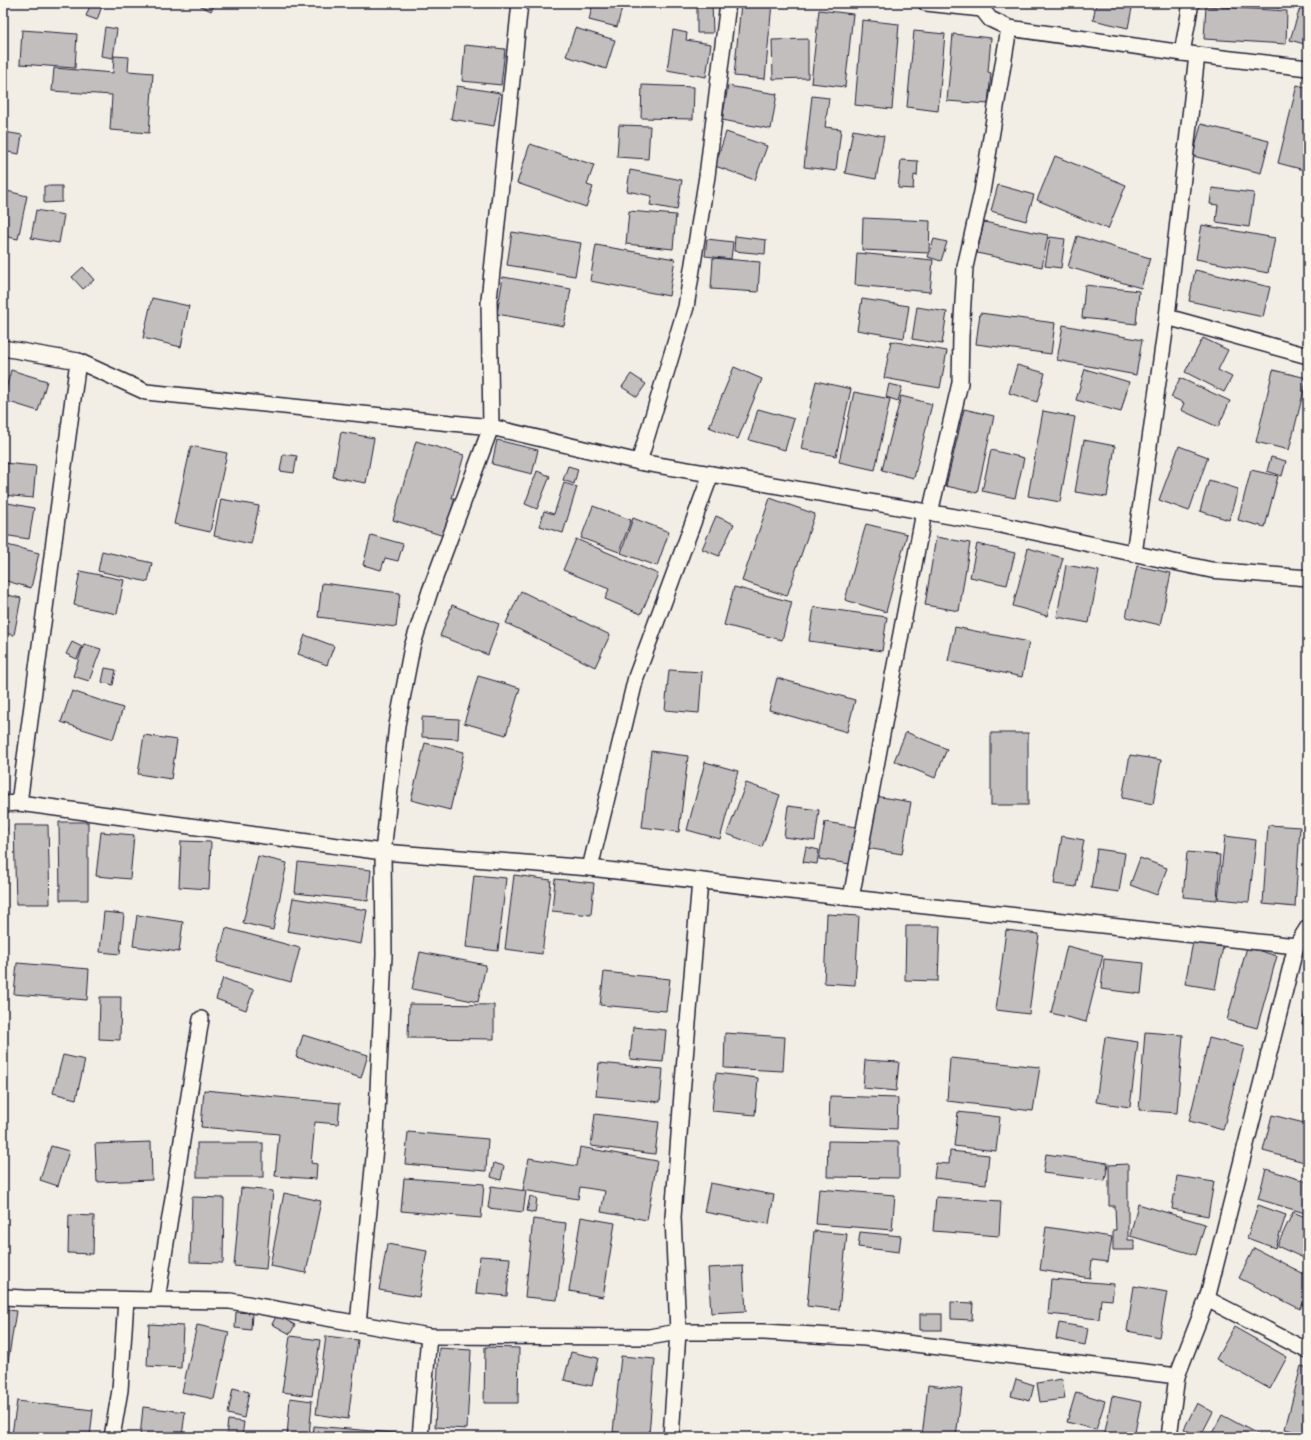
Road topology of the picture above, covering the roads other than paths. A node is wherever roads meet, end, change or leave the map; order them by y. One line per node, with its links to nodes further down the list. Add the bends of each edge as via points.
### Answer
1 (520, 3): 13 (street, via 489,300)
2 (728, 3): 14 (street, via 707,176 686,307)
3 (926, 3): 5 (street)
4 (1191, 3): 7 (street)
5 (982, 6): 6 (street, via 990,19)
6 (1009, 28): 7 (street); 16 (street, via 982,192 965,267 960,383)
7 (1190, 54): 8 (street); 9 (street)
8 (1308, 68)
9 (1167, 317): 11 (street); 17 (street)
10 (3, 348): 12 (street)
11 (1308, 356)
12 (78, 361): 13 (street, via 146,392); 19 (street)
13 (491, 427): 14 (street); 21 (street, via 430,590 412,647 397,725)
14 (639, 462): 15 (street)
15 (711, 474): 16 (street); 22 (street, via 636,677)
16 (927, 513): 17 (street); 24 (street)
17 (1134, 554): 18 (street, via 1211,570)
18 (1308, 578)
19 (19, 803): 20 (street); 21 (street)
20 (3, 804)
21 (383, 852): 22 (street); 32 (street, via 384,955 377,1129)
22 (590, 868): 23 (street)
23 (700, 881): 24 (street); 33 (street, via 673,1217)
24 (851, 898): 26 (street)
25 (1308, 928): 26 (street)
26 (1296, 946): 29 (street)
27 (201, 1019): 31 (street)
28 (3, 1297): 30 (street)
29 (1207, 1299): 35 (street); 36 (street)
30 (126, 1300): 31 (street); 37 (street, via 120,1390)
31 (157, 1300): 32 (street, via 230,1301)
32 (358, 1324): 34 (street)
33 (678, 1332): 34 (street, via 649,1338); 36 (street, via 764,1332 865,1338); 39 (street)
34 (429, 1336): 38 (street)
35 (1308, 1351)
36 (1177, 1376): 40 (street)
37 (112, 1437)
38 (420, 1437)
39 (671, 1437)
40 (1169, 1437)

